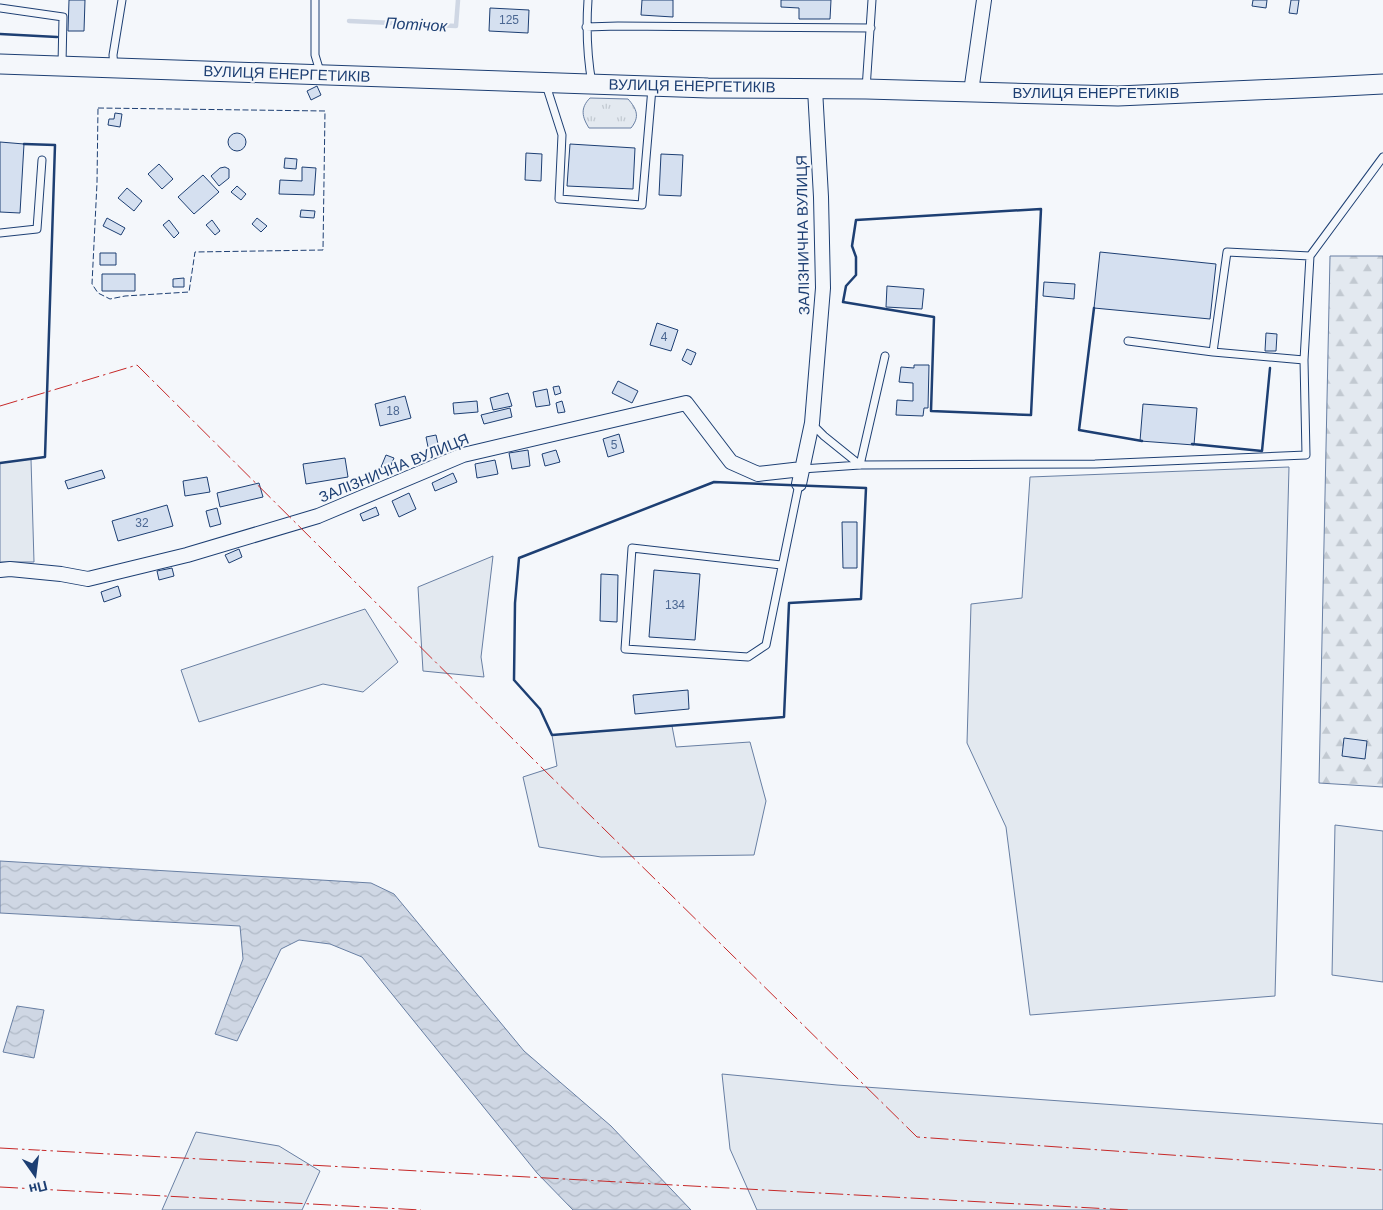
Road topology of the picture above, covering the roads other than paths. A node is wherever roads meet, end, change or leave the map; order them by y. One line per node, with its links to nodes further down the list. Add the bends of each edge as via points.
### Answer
1 (122, 0): 11 (lane, via 113,55)
2 (315, 0): 12 (lane, via 315,56)
3 (588, 0): 7 (lane)
4 (872, 0): 8 (lane)
5 (984, 0): 19 (street)
6 (0, 8): 10 (lane, via 63,17)
7 (586, 27): 8 (lane); 14 (lane)
8 (872, 28): 18 (lane)
9 (0, 64): 10 (main road, ВУЛИЦЯ ЕНЕРГЕТИКІВ)
10 (62, 67): 11 (main road, ВУЛИЦЯ ЕНЕРГЕТИКІВ)
11 (114, 68): 12 (main road, ВУЛИЦЯ ЕНЕРГЕТИКІВ)
12 (321, 75): 13 (main road, ВУЛИЦЯ ЕНЕРГЕТИКІВ)
13 (546, 83): 14 (main road, ВУЛИЦЯ ЕНЕРГЕТИКІВ); 16 (lane, via 562,135 559,199 642,204)
14 (592, 84): 16 (main road, ВУЛИЦЯ ЕНЕРГЕТИКІВ)
15 (1383, 84): 19 (main road, ВУЛИЦЯ ЕНЕРГЕТИКІВ, via 1118,96)
16 (652, 86): 17 (main road, ВУЛИЦЯ ЕНЕРГЕТИКІВ)
17 (815, 89): 18 (main road, ВУЛИЦЯ ЕНЕРГЕТИКІВ); 28 (street, ЗАЛІЗНИЧНА ВУЛИЦЯ, via 823,288)
18 (866, 89): 19 (main road, ВУЛИЦЯ ЕНЕРГЕТИКІВ)
19 (971, 92)
20 (1383, 157): 23 (lane)
21 (42, 160): 22 (lane, via 37,229)
22 (0, 233)
23 (1310, 256): 25 (lane, via 1227,252); 27 (lane)
24 (1128, 341): 25 (lane)
25 (1213, 352): 27 (lane)
26 (885, 356): 29 (lane)
27 (1304, 360): 29 (lane, via 1306,455 1095,464)
28 (812, 423): 29 (lane); 30 (street, ЗАЛІЗНИЧНА ВУЛИЦЯ)
29 (860, 465): 30 (lane)
30 (802, 469): 31 (street, ЗАЛІЗНИЧНА ВУЛИЦЯ); 33 (street, ЗАЛІЗНИЧНА ВУЛИЦЯ, via 758,474 731,462 686,403 463,455 318,516 188,555 88,578)
31 (799, 484): 32 (lane)
32 (781, 565): 32 (lane, via 766,645 748,657 624,650 632,548)
33 (0, 570)

